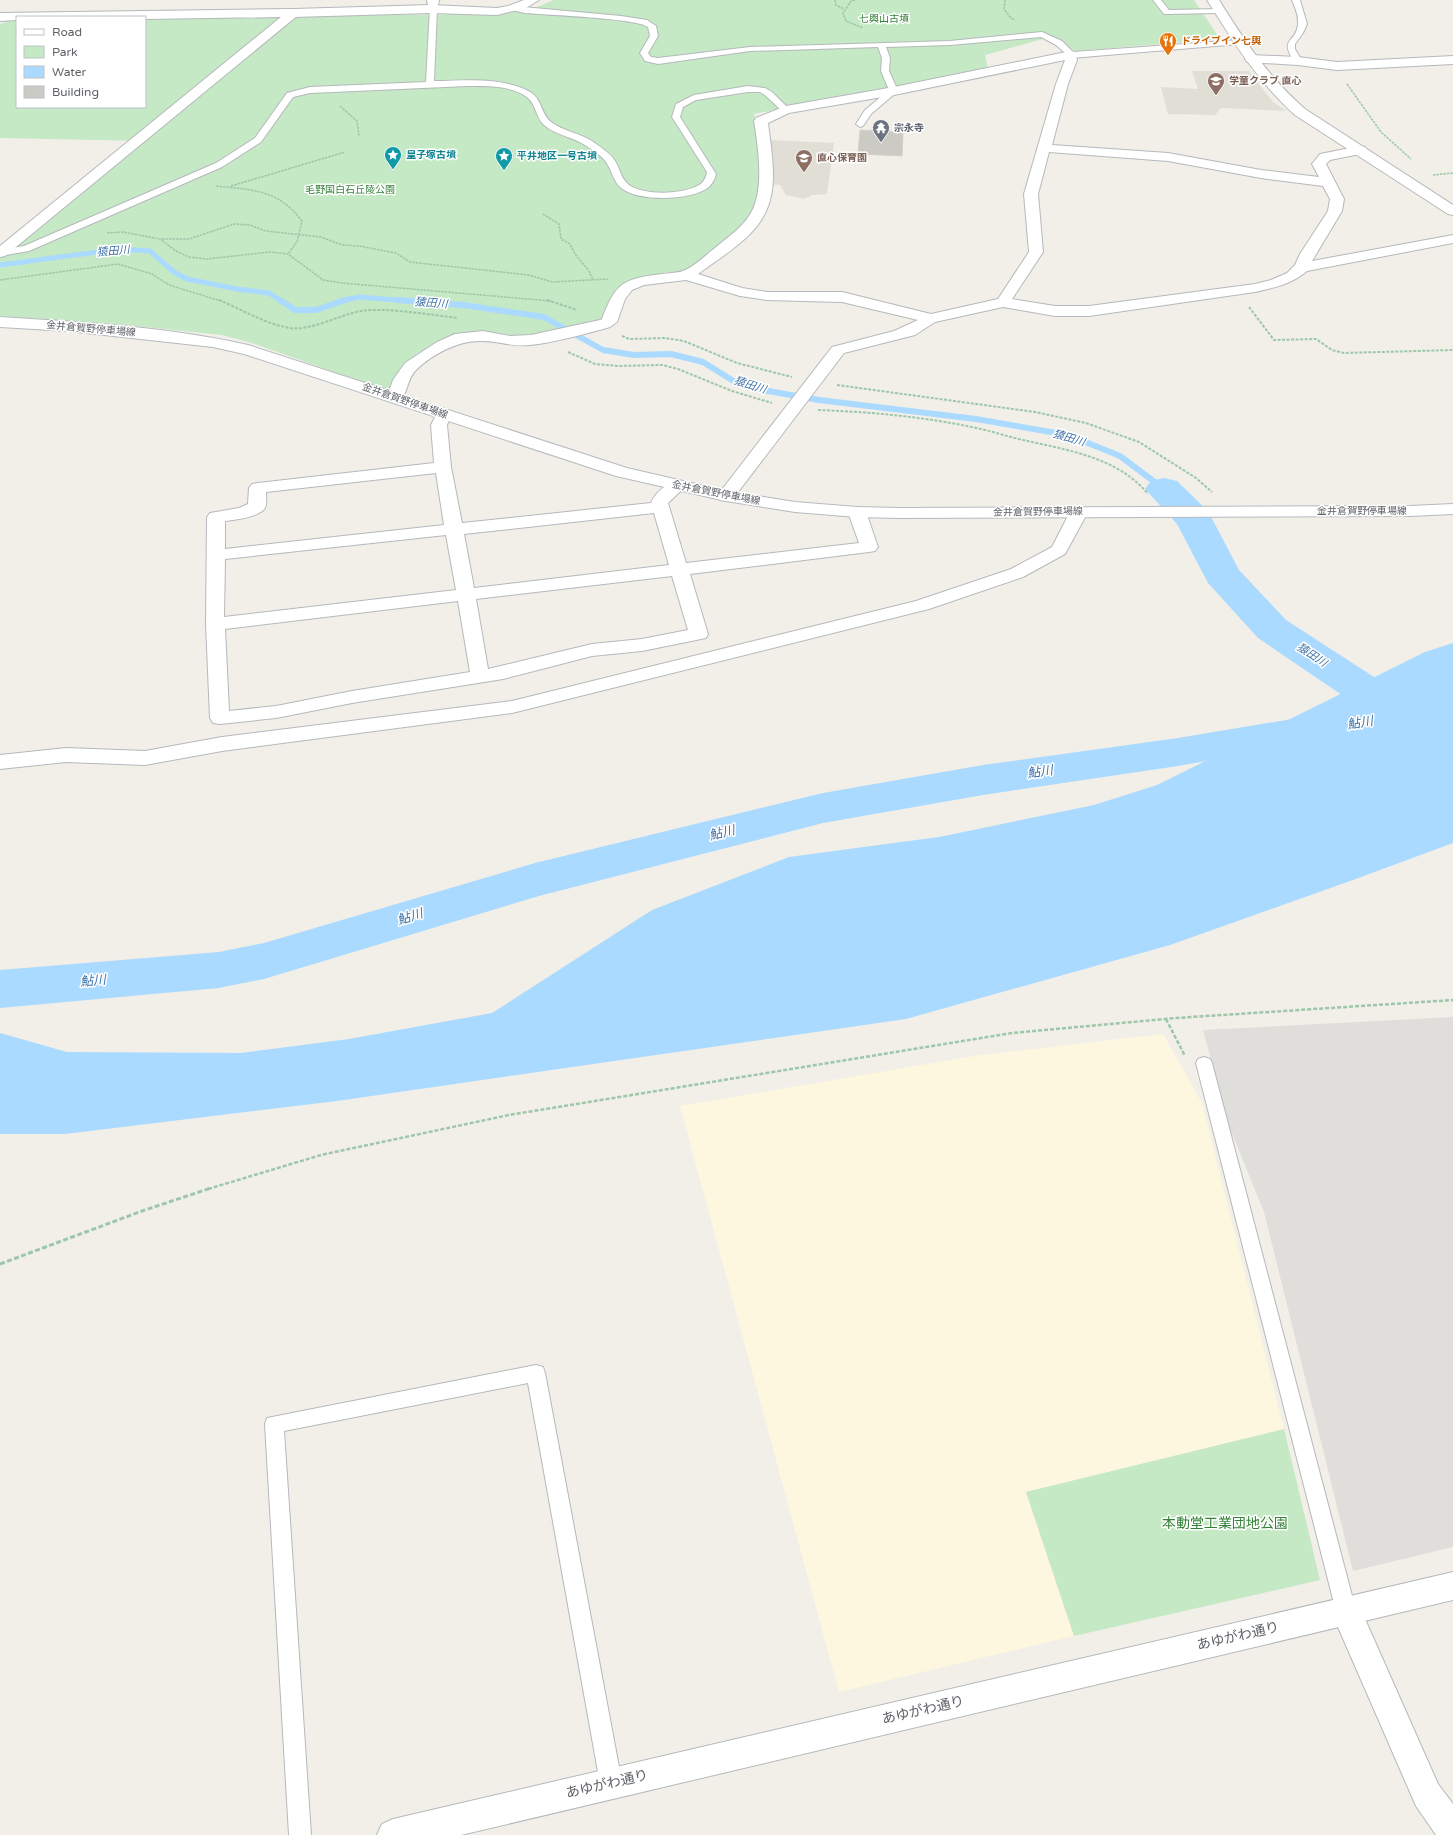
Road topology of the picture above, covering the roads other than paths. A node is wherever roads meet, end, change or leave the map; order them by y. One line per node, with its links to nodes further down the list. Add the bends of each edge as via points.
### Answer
1 (533, 0): 6 (street)
2 (1157, 0): 5 (lane, via 1167,12)
3 (1296, 0): 14 (lane, via 1304,25 1291,44)
4 (433, 4): 6 (street, via 488,11); 7 (street); 15 (lane)
5 (1217, 6): 9 (street)
6 (515, 8): 10 (lane, via 647,22 652,26 654,36 644,53 648,59 658,61 750,49)
7 (293, 13): 8 (street); 24 (street)
8 (0, 16)
9 (1240, 42): 11 (lane); 12 (street)
10 (881, 45): 11 (lane, via 950,43 1042,34 1059,43); 16 (lane, via 886,58 885,71)
11 (1071, 55): 16 (street); 19 (street)
12 (1252, 60): 14 (street); 20 (street, via 1283,99)
13 (1453, 60): 14 (street, via 1337,66)
14 (1298, 61)
15 (430, 84): 17 (lane, via 496,85 515,89 529,96 536,102 547,123 587,142 611,162 619,181 629,189 648,194 671,195 693,191 707,184 712,172 676,117 678,106 694,98 748,89 762,90); 24 (lane, via 310,90 290,95 258,140 219,165 26,249)
16 (894, 91): 17 (street); 18 (lane, via 868,112)
17 (786, 110): 26 (street, via 761,121 765,182 760,209 739,235)
18 (860, 124)
19 (1044, 148): 21 (street, via 1168,157 1261,174); 27 (street, via 1031,194 1036,252)
20 (1360, 150): 21 (street, via 1325,157 1319,164); 22 (street)
21 (1328, 182): 25 (street, via 1337,199 1334,211 1307,254)
22 (1453, 211)
23 (1453, 238): 25 (street)
24 (0, 253)
25 (1302, 267): 27 (street, via 1292,276 1276,283 1089,311 1055,310)
26 (687, 275): 28 (street, via 740,292 767,296 842,297); 30 (street, via 639,282 627,287 618,298 609,322 605,324 531,340 510,341 484,336 460,337 442,345 411,366 401,380)
27 (1003, 302): 28 (street)
28 (930, 319): 34 (street, via 907,333 853,343 838,350)
29 (0, 322): 30 (street, 金井倉賀野停車場線, via 213,342 248,350)
30 (395, 398): 31 (street, 金井倉賀野停車場線)
31 (444, 414): 32 (street, via 439,425); 33 (street, 金井倉賀野停車場線, via 622,472)
32 (443, 468): 39 (street); 40 (street, via 258,488 257,507 243,513 216,517)
33 (677, 486): 34 (street, 金井倉賀野停車場線); 35 (street, via 659,502)
34 (726, 496): 37 (street, 金井倉賀野停車場線, via 794,507)
35 (660, 507): 39 (street); 41 (street)
36 (1453, 509): 38 (street, 金井倉賀野停車場線)
37 (857, 512): 38 (street, 金井倉賀野停車場線); 41 (street, via 869,548)
38 (1079, 512): 45 (street, via 1059,550 1017,573 922,605 512,707 222,744 145,758 66,754)
39 (454, 530): 40 (street); 42 (street)
40 (216, 554): 43 (street)
41 (680, 569): 42 (street); 44 (street, via 699,634 642,645 592,650 503,673)
42 (465, 594): 43 (street); 44 (street)
43 (215, 624): 44 (street, via 220,718 276,712)
44 (480, 676)
45 (0, 762)
46 (1204, 1063): 48 (lane)
47 (1453, 1586): 48 (street, あゆがわ通り)
48 (1346, 1611): 49 (street, あゆがわ通り); 50 (street, via 1428,1795)
49 (611, 1783): 51 (lane, via 536,1373 274,1424); 52 (street, あゆがわ通り)
50 (1453, 1831)
51 (300, 1835)
52 (393, 1835)

